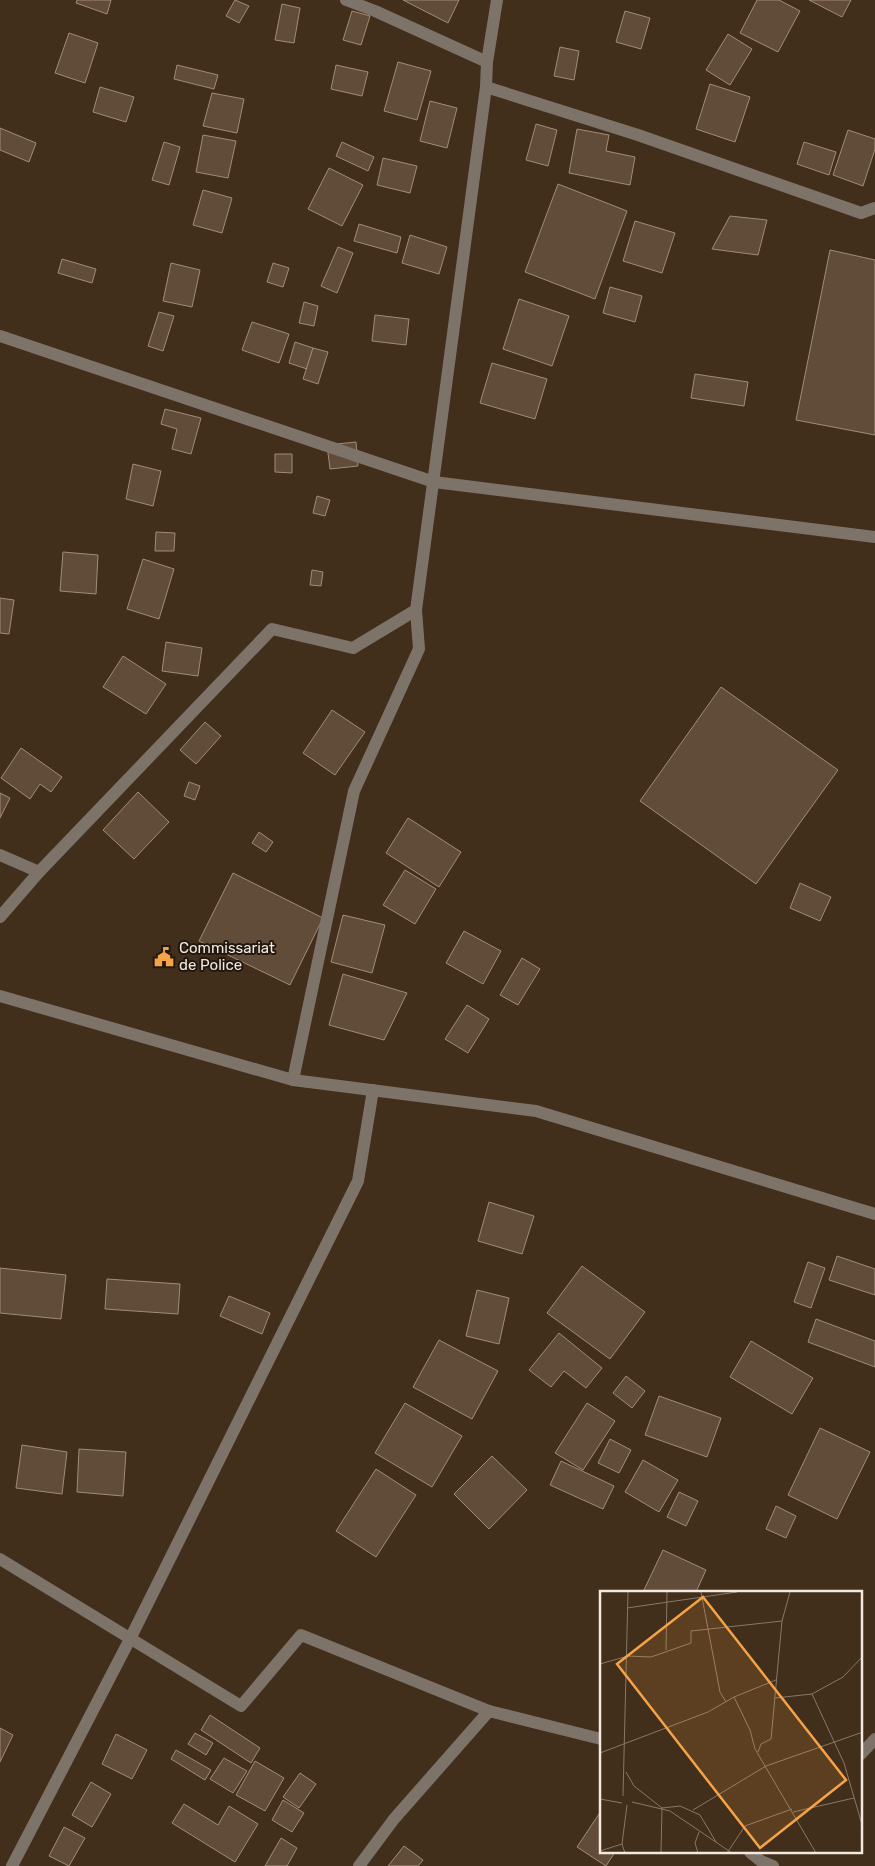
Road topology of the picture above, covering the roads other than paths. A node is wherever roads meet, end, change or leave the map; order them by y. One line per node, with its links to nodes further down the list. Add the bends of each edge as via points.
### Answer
1 (346, 0): 3 (street)
2 (497, 0): 3 (street)
3 (487, 62): 4 (street)
4 (486, 87): 5 (street, via 638,135 860,213); 7 (street)
5 (875, 208)
6 (0, 336): 7 (street)
7 (434, 482): 8 (street); 9 (street)
8 (875, 537)
9 (416, 610): 11 (street, via 353,648 272,629); 14 (street, via 419,649 354,791)
10 (0, 855): 11 (street)
11 (39, 872): 12 (street)
12 (0, 918)
13 (0, 996): 14 (street)
14 (293, 1080): 15 (street)
15 (373, 1090): 16 (street, via 536,1111); 18 (street, via 358,1181)
16 (875, 1214)
17 (0, 1559): 18 (street)
18 (130, 1639): 19 (street, via 242,1706 301,1635); 25 (street)
19 (489, 1711): 20 (street); 26 (street, via 394,1819)
20 (600, 1739)
21 (875, 1739): 22 (street)
22 (862, 1753)
23 (753, 1854): 24 (street)
24 (765, 1861)
25 (12, 1866)
26 (359, 1866)

